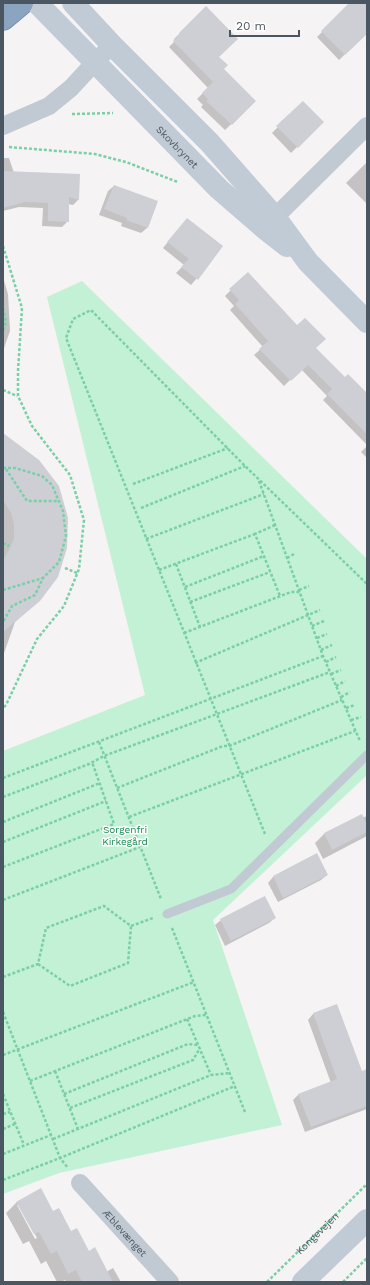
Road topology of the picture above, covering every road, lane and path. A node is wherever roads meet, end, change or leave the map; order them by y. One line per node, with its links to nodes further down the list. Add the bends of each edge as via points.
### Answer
1 (22, 3): 4 (highway)
2 (37, 3): 6 (street, Skovbrynet)
3 (73, 3): 5 (street, Skovbrynet)
4 (3, 20)
5 (112, 45): 6 (street); 13 (street, Skovbrynet, via 209,142)
6 (95, 62): 7 (street, Skovbrynet); 8 (street, via 71,88)
7 (130, 98): 8 (path, via 108,114 70,114); 13 (street, Skovbrynet, via 219,189)
8 (49, 106): 9 (street)
9 (3, 126)
10 (367, 126): 13 (street)
11 (5, 147): 12 (path, via 94,154 126,162)
12 (185, 183)
13 (269, 223): 16 (street, Skovbrynet)
14 (3, 246): 19 (path, via 22,308)
15 (3, 309): 17 (path, via 6,322)
16 (367, 322)
17 (3, 331)
18 (3, 390): 19 (path)
19 (18, 396): 40 (path, via 32,426 70,475 84,520)
20 (228, 448): 21 (path); 24 (path); 30 (path, via 91,310 74,318 66,338)
21 (245, 466): 23 (path); 27 (path)
22 (4, 469): 26 (path, via 15,468 42,476 52,485); 26 (path, via 28,501)
23 (259, 479): 25 (path); 42 (path)
24 (133, 484)
25 (264, 494): 28 (path); 30 (path)
26 (59, 501): 41 (path, via 66,536 59,562)
27 (141, 508)
28 (275, 525): 29 (path); 35 (path)
29 (255, 534): 34 (path); 36 (path)
30 (146, 540): 38 (path)
31 (3, 543): 32 (path)
32 (9, 546)
33 (294, 554): 35 (path)
34 (264, 556): 39 (path); 44 (path)
35 (287, 558): 46 (path)
36 (176, 564): 38 (path); 44 (path)
37 (65, 568): 40 (path)
38 (159, 570): 55 (path)
39 (270, 572): 47 (path); 48 (path)
40 (78, 573): 72 (path, via 64,606 37,639)
41 (43, 578): 45 (path); 52 (path, via 35,595 12,606)
42 (367, 584)
43 (309, 586): 46 (path)
44 (185, 587): 48 (path)
45 (3, 590)
46 (299, 591): 47 (path); 50 (path)
47 (280, 596): 54 (path)
48 (190, 602): 54 (path)
49 (320, 610): 50 (path)
50 (308, 615): 53 (path); 63 (path)
51 (324, 621): 53 (path)
52 (3, 622)
53 (312, 626): 57 (path)
54 (200, 627): 55 (path)
55 (184, 633): 63 (path)
56 (328, 634): 57 (path)
57 (317, 638): 59 (path)
58 (332, 645): 59 (path)
59 (321, 650): 60 (path)
60 (323, 656): 62 (path); 70 (path)
61 (336, 657): 62 (path)
62 (326, 662): 65 (path)
63 (196, 663): 70 (path)
64 (341, 670): 65 (path)
65 (331, 673): 67 (path); 74 (path)
66 (345, 681): 67 (path)
67 (336, 686): 69 (path)
68 (350, 692): 69 (path)
69 (341, 698): 73 (path); 78 (path)
70 (210, 699): 74 (path); 82 (path)
71 (355, 705): 73 (path)
72 (3, 708)
73 (346, 708): 76 (path)
74 (216, 715): 78 (path); 80 (path)
75 (362, 717): 76 (path)
76 (351, 720): 77 (path)
77 (355, 731): 79 (path); 81 (path)
78 (229, 746): 81 (path); 84 (path, via 223,746)
79 (367, 756): 91 (lane)
80 (92, 762): 83 (path); 85 (path)
81 (241, 775): 87 (path); 91 (path)
82 (3, 778)
83 (100, 783): 86 (path); 88 (path)
84 (117, 788)
85 (3, 797)
86 (106, 800): 89 (path); 92 (path, via 114,824)
87 (129, 817)
88 (3, 822)
89 (3, 842)
90 (140, 847): 93 (path)
91 (271, 850): 94 (lane, via 231,889)
92 (3, 867)
93 (3, 900)
94 (167, 914): 95 (path)
95 (131, 926): 96 (path, via 104,906 46,928); 96 (path, via 128,963 70,986)
96 (38, 964): 97 (path)
97 (3, 977)
98 (194, 982): 105 (path)
99 (3, 1012): 102 (path)
100 (207, 1014): 101 (path)
101 (187, 1019): 103 (path); 107 (path)
102 (4, 1020): 105 (path)
103 (198, 1045): 104 (path); 113 (path, via 188,1044)
104 (200, 1048): 109 (path); 114 (path, via 193,1060)
105 (18, 1049): 106 (path); 110 (path)
106 (3, 1055)
107 (55, 1071): 110 (path); 113 (path)
108 (230, 1073): 109 (path)
109 (211, 1075): 119 (path)
110 (30, 1081): 120 (path)
111 (235, 1086): 124 (path)
112 (3, 1094): 115 (path)
113 (64, 1094): 114 (path)
114 (70, 1108): 119 (path)
115 (10, 1112): 116 (path); 117 (path)
116 (3, 1114)
117 (16, 1124): 118 (path); 122 (path)
118 (3, 1129)
119 (78, 1129): 121 (path)
120 (51, 1135): 121 (path); 122 (path)
121 (53, 1140): 124 (path)
122 (24, 1145): 123 (path)
123 (3, 1154)
124 (60, 1158): 125 (path)
125 (3, 1180)
126 (80, 1183): 130 (street, Æblevænget)
127 (367, 1184): 131 (path, Kongevejen)
128 (367, 1220): 132 (street)
129 (367, 1258): 133 (path)
130 (170, 1282)
131 (267, 1282)
132 (304, 1282)
133 (343, 1282)

